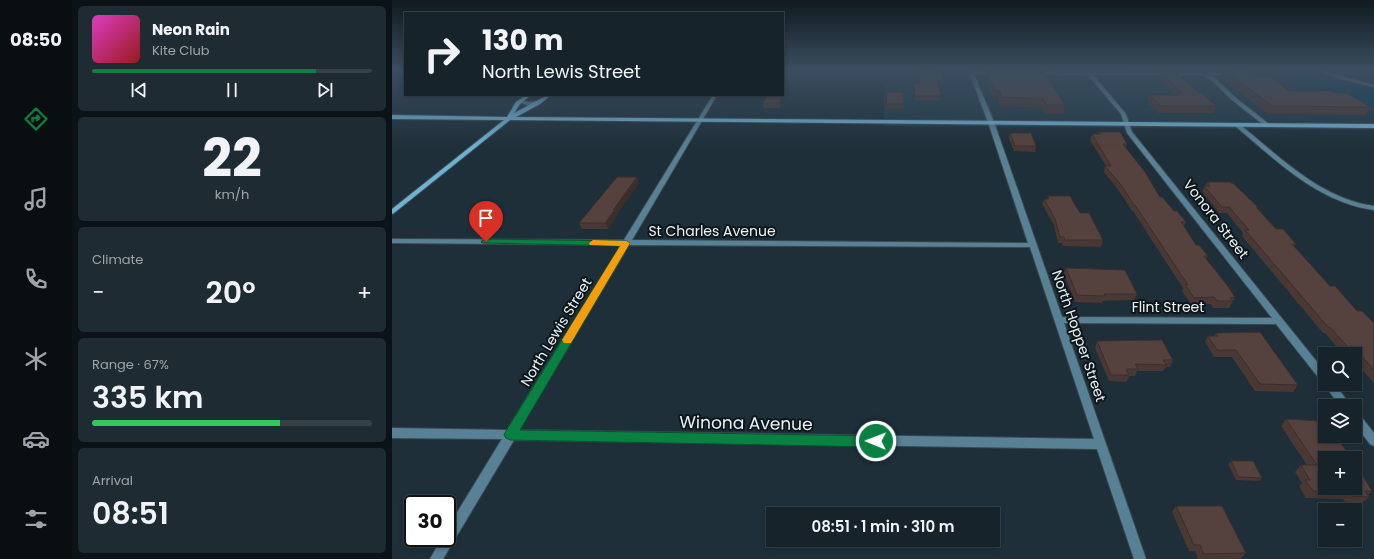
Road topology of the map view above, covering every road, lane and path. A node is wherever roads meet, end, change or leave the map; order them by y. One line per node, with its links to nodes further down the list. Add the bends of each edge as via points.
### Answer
1 (528, 96): 7 (main road)
2 (548, 96): 8 (main road)
3 (714, 96): 11 (street, North Lewis Street)
4 (981, 96): 12 (street, North Hopper Street)
5 (1108, 96): 13 (street, Vonora Street, via 1123,114)
6 (1231, 96): 15 (street)
7 (521, 101): 8 (street, via 527,104); 10 (main road)
8 (540, 102): 10 (main road)
9 (392, 117): 10 (main road)
10 (509, 118): 11 (main road); 18 (main road)
11 (700, 120): 12 (main road); 20 (street, North Lewis Street)
12 (991, 122): 13 (main road); 21 (street, North Hopper Street)
13 (1126, 123): 14 (main road); 23 (street, Vonora Street, via 1129,132)
14 (1236, 124): 15 (main road); 17 (street, via 1305,180 1351,204)
15 (1267, 125): 16 (main road)
16 (1374, 126)
17 (1374, 208)
18 (392, 212)
19 (392, 241): 20 (street, St Charles Avenue)
20 (626, 243): 21 (street, St Charles Avenue); 29 (street, North Lewis Street)
21 (1033, 245): 22 (street, North Hopper Street)
22 (1058, 320): 23 (street, Flint Street); 31 (street, North Hopper Street)
23 (1278, 321): 24 (street, Vonora Street)
24 (1318, 370)
25 (1334, 391): 26 (street)
26 (1341, 399)
27 (1362, 426): 30 (street)
28 (392, 433): 29 (street, Winona Avenue)
29 (510, 435): 31 (street, Winona Avenue); 32 (street, North Lewis Street)
30 (1374, 441)
31 (1100, 444): 33 (street, North Hopper Street)
32 (436, 559)
33 (1140, 559)

